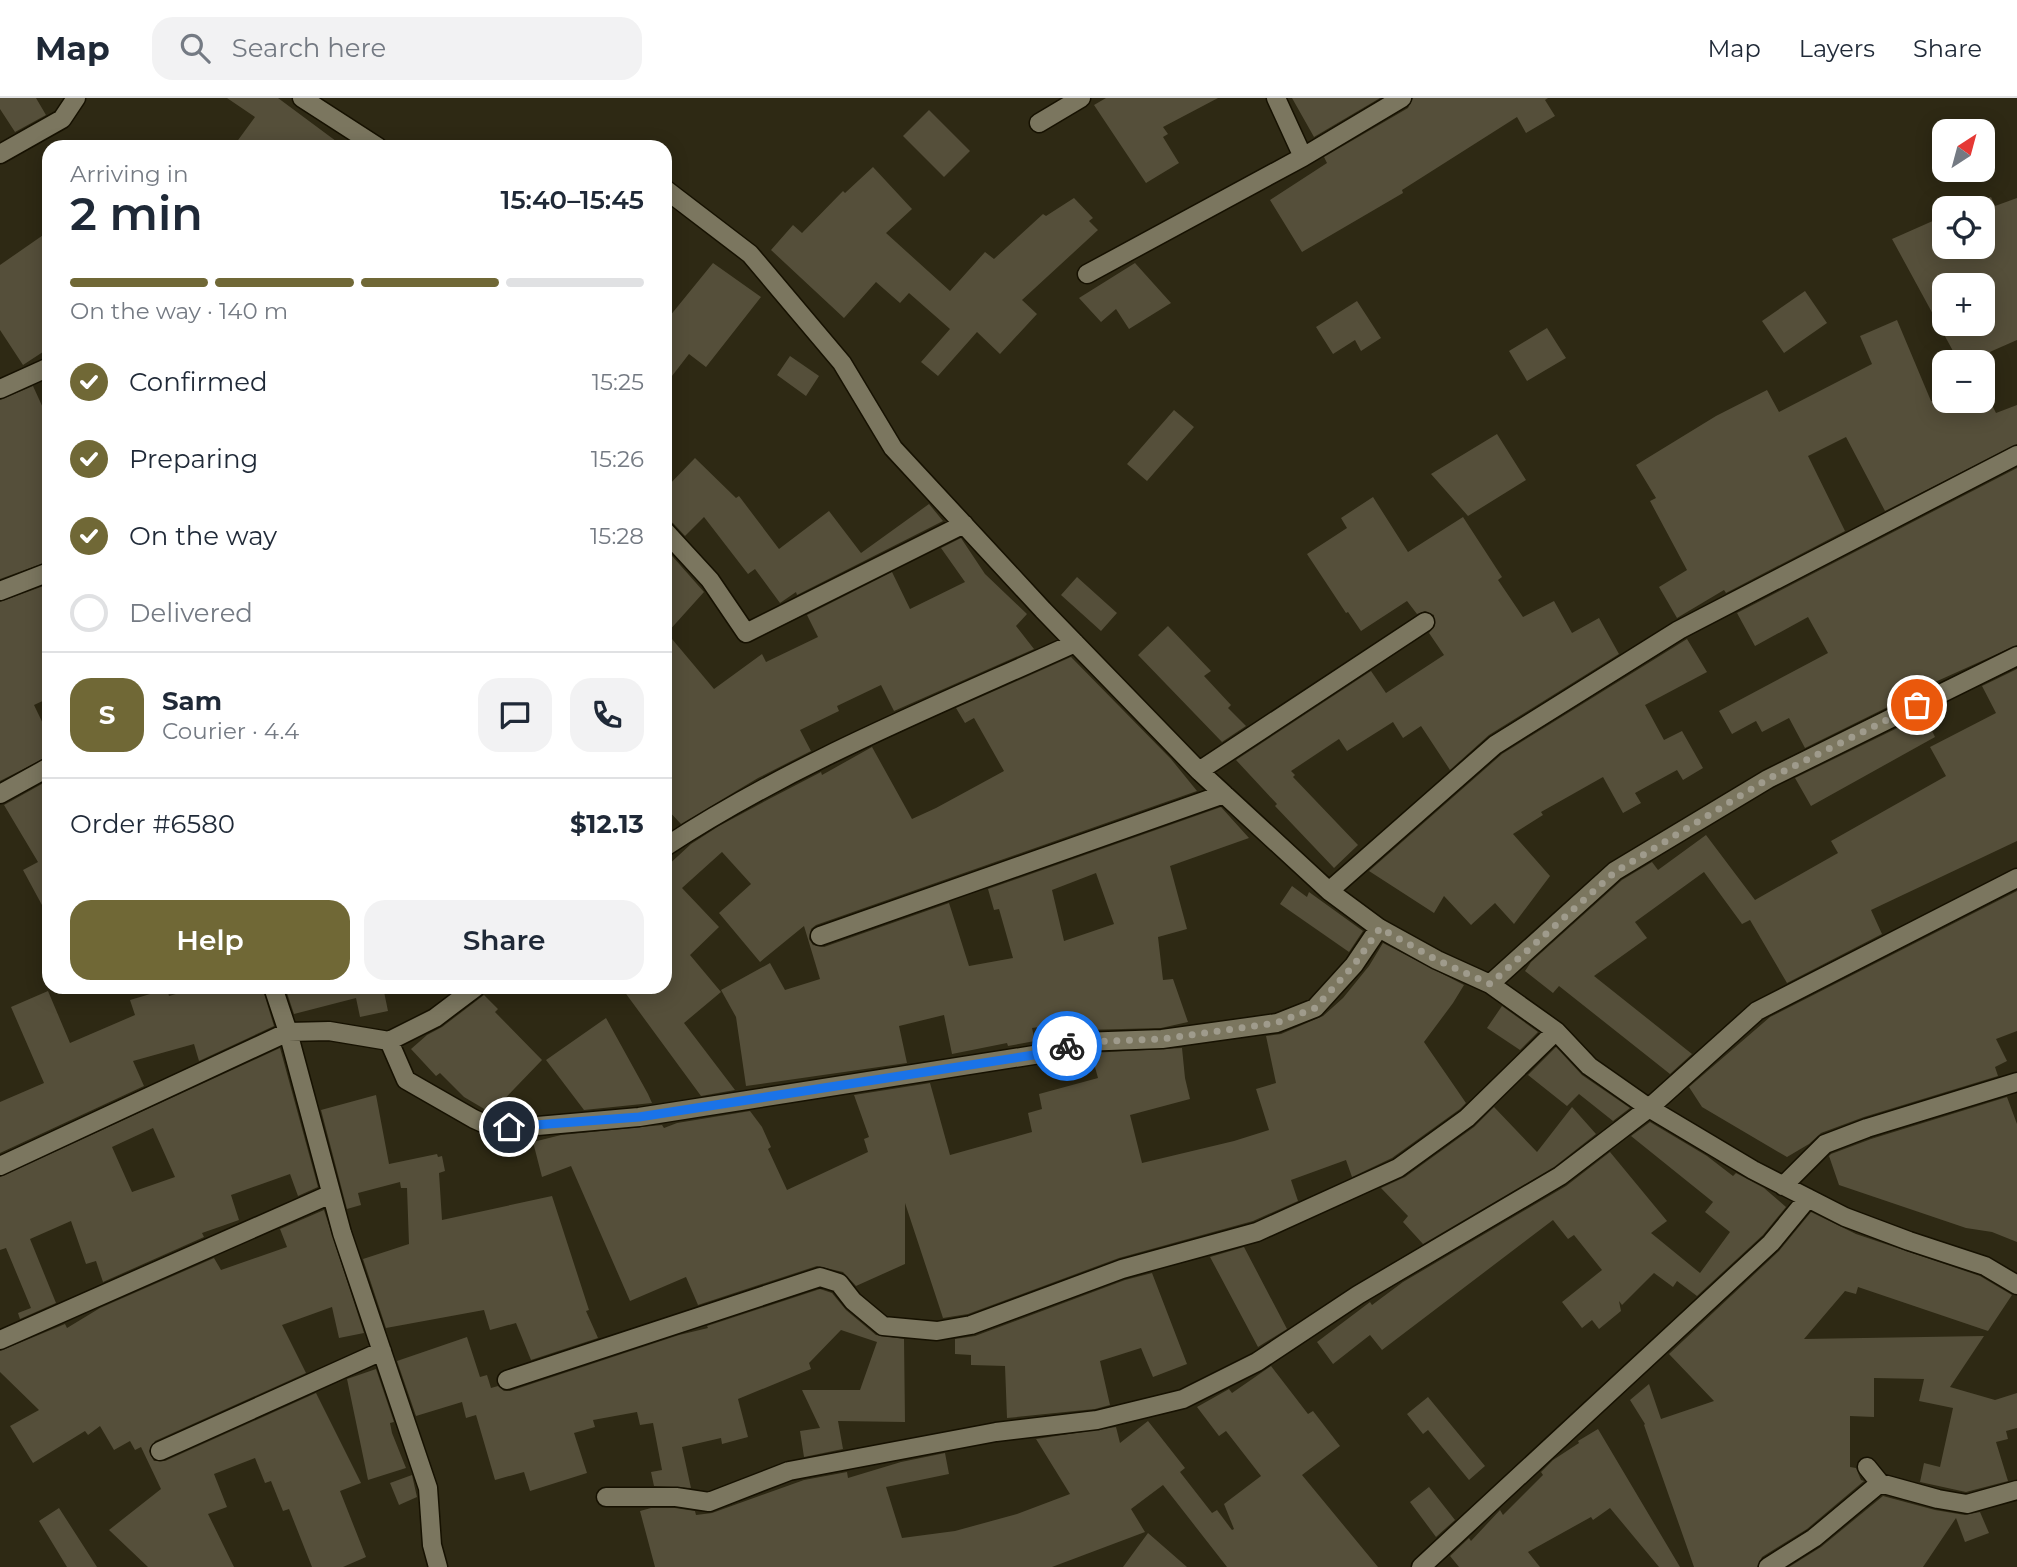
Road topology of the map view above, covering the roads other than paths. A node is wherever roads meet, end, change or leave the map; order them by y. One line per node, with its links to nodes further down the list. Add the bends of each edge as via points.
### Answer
1 (76, 98): 8 (street, via 62,119)
2 (302, 98): 7 (street)
3 (1081, 98): 6 (street)
4 (1276, 98): 9 (street)
5 (1402, 98): 9 (street)
6 (1039, 123)
7 (367, 140)
8 (0, 154)
9 (1303, 157): 11 (street)
10 (672, 194): 15 (street, via 750,254 842,363 893,448)
11 (1087, 274)
12 (42, 370): 13 (street)
13 (0, 389)
14 (2017, 456): 28 (street, via 1679,630 1495,745)
15 (964, 524): 16 (street, via 746,633 710,580); 20 (street)
16 (672, 539)
17 (42, 575): 18 (street)
18 (0, 591)
19 (1425, 622): 23 (street)
20 (1074, 643): 23 (street); 26 (street, via 837,750 720,811)
21 (2017, 656): 31 (street, via 1768,779 1615,872)
22 (42, 771): 24 (street)
23 (1199, 771): 25 (street)
24 (0, 794)
25 (1224, 794): 28 (street); 30 (street)
26 (672, 842)
27 (2017, 878): 38 (street, via 1757,1011)
28 (1329, 891): 29 (street)
29 (1380, 928): 31 (street); 36 (street, via 1315,1008 1276,1023 1162,1039 1082,1042 1040,1054 639,1117 492,1127 405,1080)
30 (820, 936)
31 (1490, 984): 34 (street)
32 (275, 994): 35 (street)
33 (467, 994): 36 (street, via 435,1018)
34 (1556, 1031): 38 (street, via 1589,1066); 46 (street, via 1467,1118 1398,1168 1257,1232 1122,1269 971,1325 937,1331 883,1326 838,1283 820,1277)
35 (288, 1032): 36 (street, via 328,1031); 39 (street); 41 (street)
36 (389, 1041)
37 (2017, 1082): 40 (street, via 1825,1144)
38 (1649, 1108): 40 (street); 51 (street, via 1560,1176 1358,1295 1257,1362 1183,1399 1097,1420 996,1432 789,1471 709,1502)
39 (0, 1166)
40 (1783, 1186): 42 (street)
41 (331, 1194): 44 (street); 45 (street)
42 (1808, 1198): 43 (street, via 1871,1227 1985,1266); 53 (street, via 1771,1243)
43 (2017, 1285)
44 (0, 1340)
45 (382, 1351): 47 (street); 52 (street, via 428,1488)
46 (507, 1380)
47 (160, 1451)
48 (1867, 1467): 49 (street)
49 (1880, 1483): 50 (street, via 1967,1504); 54 (street, via 1814,1538)
50 (2017, 1490)
51 (606, 1497)
52 (438, 1567)
53 (1421, 1567)
54 (1768, 1567)

